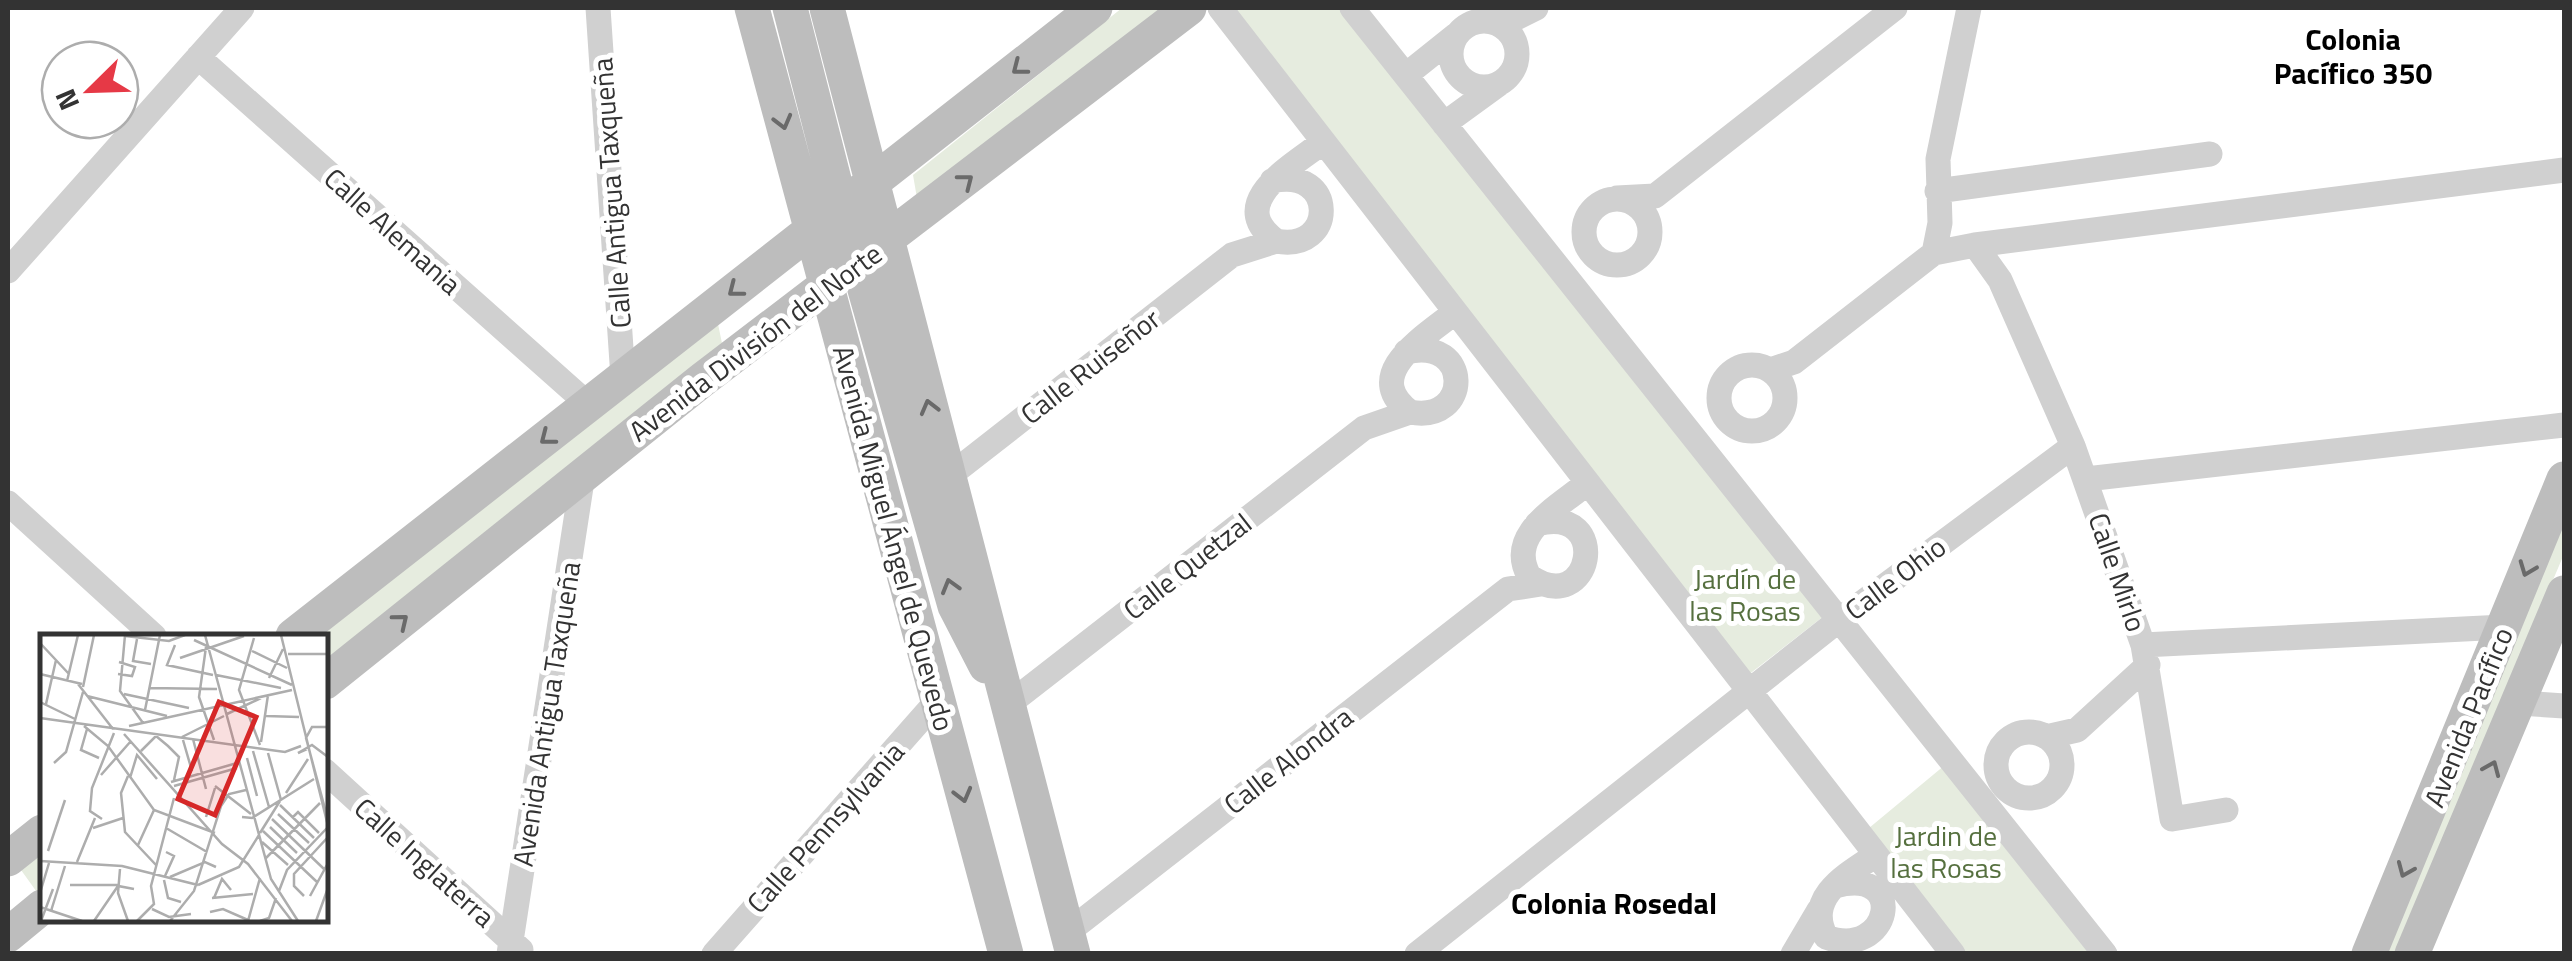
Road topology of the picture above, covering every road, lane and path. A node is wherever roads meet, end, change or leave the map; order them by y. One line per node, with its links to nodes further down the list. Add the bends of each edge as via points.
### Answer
1 (242, 8): 15 (street)
2 (598, 8): 51 (street, Calle Antigua Taxqueña)
3 (752, 8): 32 (main road, Avenida Miguel Ángel de Quevedo, one-way to 32)
4 (790, 8): 29 (main road)
5 (827, 8): 24 (main road)
6 (1095, 8): 24 (main road, Avenida División del Norte, one-way to 24)
7 (1189, 8): 35 (main road, Avenida División del Norte, one-way to 7)
8 (1220, 8): 20 (street)
9 (1352, 8): 17 (street)
10 (1895, 8): 27 (street)
11 (1969, 8): 25 (street, via 1938,159)
12 (1530, 12): 13 (street); 16 (street)
13 (1484, 21): 14 (street); 16 (street, via 1502,26)
14 (1456, 35): 17 (street); 18 (street, via 1452,64 1459,76 1485,88)
15 (198, 57): 43 (street); 54 (street, Calle Alemania)
16 (1517, 58): 18 (street)
17 (1406, 75): 19 (street)
18 (1500, 84): 19 (street)
19 (1444, 124): 40 (street)
20 (1322, 142): 23 (street); 26 (street)
21 (2210, 154): 25 (street)
22 (2564, 170): 37 (street)
23 (1272, 182): 30 (street); 33 (street, via 1307,182 1319,196)
24 (874, 183): 29 (main road, Avenida División del Norte); 35 (main road)
25 (1938, 191): 38 (street)
26 (1362, 194): 33 (street); 46 (street)
27 (1654, 196): 28 (street); 34 (street)
28 (1617, 198): 31 (street, via 1590,211); 34 (street, via 1635,203)
29 (841, 206): 32 (main road, Avenida División del Norte); 35 (main road, via 858,229)
30 (1256, 206): 36 (street, via 1264,233); 39 (street, Calle Ruiseñor)
31 (1584, 226): 40 (street); 42 (street, via 1592,253)
32 (811, 229): 41 (main road, via 843,236); 44 (main road, Avenida Miguel Ángel de Quevedo); 51 (main road, Avenida División del Norte, one-way to 51)
33 (1316, 231): 36 (street, via 1290,244)
34 (1650, 235): 42 (street, via 1633,261)
35 (889, 240): 41 (main road, Avenida División del Norte); 63 (main road, one-way to 35)
36 (1276, 242): 39 (street, Calle Ruiseñor)
37 (1976, 245): 38 (street); 60 (street, via 2000,280)
38 (1934, 252): 49 (street)
39 (1232, 254): 63 (street, Calle Ruiseñor)
40 (1546, 256): 45 (street)
41 (858, 262): 44 (main road, Avenida División del Norte); 84 (main road, one-way to 41, via 956,606)
42 (1616, 266): 45 (street)
43 (8, 270)
44 (827, 284): 62 (main road, Avenida División del Norte); 82 (main road, Avenida Miguel Ángel de Quevedo)
45 (1580, 297): 56 (street)
46 (1454, 313): 47 (street); 48 (street)
47 (1406, 352): 50 (street); 53 (street, via 1441,353 1454,367)
48 (1494, 365): 53 (street); 66 (street)
49 (1782, 372): 52 (street, via 1738,367); 59 (street, via 1780,416)
50 (1390, 376): 55 (street, via 1398,404); 58 (street, Calle Quetzal)
51 (624, 378): 54 (main road, Avenida División del Norte)
52 (1719, 392): 56 (street); 59 (street, via 1727,420)
53 (1450, 402): 55 (street, via 1438,412)
54 (589, 405): 78 (main road, Avenida División del Norte, one-way to 78)
55 (1410, 412): 58 (street, Calle Quetzal)
56 (1681, 423): 61 (street)
57 (2564, 425): 64 (street)
58 (1364, 428): 84 (street, Calle Quetzal)
59 (1753, 432): 61 (street)
60 (2073, 446): 64 (street, Calle Mirlo); 75 (street, Calle Ohio)
61 (1713, 463): 75 (street)
62 (583, 474): 80 (main road, Avenida División del Norte, one-way to 62); 107 (street, Avenida Antigua Taxqueña)
63 (948, 477): 84 (main road)
64 (2086, 479): 79 (street, Calle Mirlo)
65 (2564, 479): 76 (main road, Avenida Pacífico, one-way to 76)
66 (1586, 484): 68 (street); 69 (street)
67 (8, 503): 77 (street)
68 (1538, 524): 70 (street); 71 (street, via 1573,525 1588,557)
69 (1626, 536): 71 (street); 81 (street)
70 (1521, 548): 72 (street, via 1529,576); 73 (street)
71 (1581, 574): 72 (street, via 1556,587)
72 (1542, 584): 73 (street, Calle Alondra)
73 (1508, 589): 105 (street, Calle Alondra)
74 (2564, 593): 83 (main road, Avenida Pacífico)
75 (1839, 620): 81 (street, Calle Ohio); 91 (street)
76 (2504, 627): 79 (street); 115 (main road, Avenida Pacífico, one-way to 115)
77 (152, 634)
78 (296, 634)
79 (2146, 655): 86 (street, Calle Mirlo); 93 (street, via 2172,819)
80 (328, 680)
81 (1748, 692): 96 (street); 111 (street, Calle Ohio)
82 (937, 701): 109 (street, Calle Pennsylvania); 110 (main road, Avenida Miguel Ángel de Quevedo, one-way to 110)
83 (2520, 703): 85 (street); 116 (main road, Avenida Pacífico, one-way to 83)
84 (1008, 704): 105 (main road)
85 (2564, 706)
86 (2077, 730): 87 (street); 89 (street, Calle Mirlo)
87 (2046, 736): 88 (street, via 2015,734); 89 (street, via 2059,750)
88 (1996, 760): 91 (street); 92 (street, via 2004,787)
89 (2062, 768): 92 (street, via 2057,784)
90 (328, 775): 107 (street, Calle Inglaterra)
91 (1968, 782): 94 (street)
92 (2030, 798): 94 (street)
93 (2226, 810)
94 (2000, 823): 114 (street)
95 (40, 834): 97 (main road)
96 (1876, 856): 98 (street); 99 (street)
97 (8, 859)
98 (1834, 886): 101 (street); 103 (street, via 1870,887 1882,900 1885,919)
99 (1916, 908): 103 (street); 113 (street)
100 (40, 909): 102 (main road)
101 (1818, 910): 106 (street, via 1826,937); 112 (street)
102 (8, 935)
103 (1878, 936): 106 (street, via 1867,945)
104 (8, 943): 108 (main road)
105 (1070, 943)
106 (1838, 946): 112 (street)
107 (515, 949)
108 (14, 954)
109 (714, 954)
110 (1006, 954)
111 (1416, 954)
112 (1797, 954)
113 (1953, 954)
114 (2105, 954)
115 (2369, 954)
116 (2412, 954)

